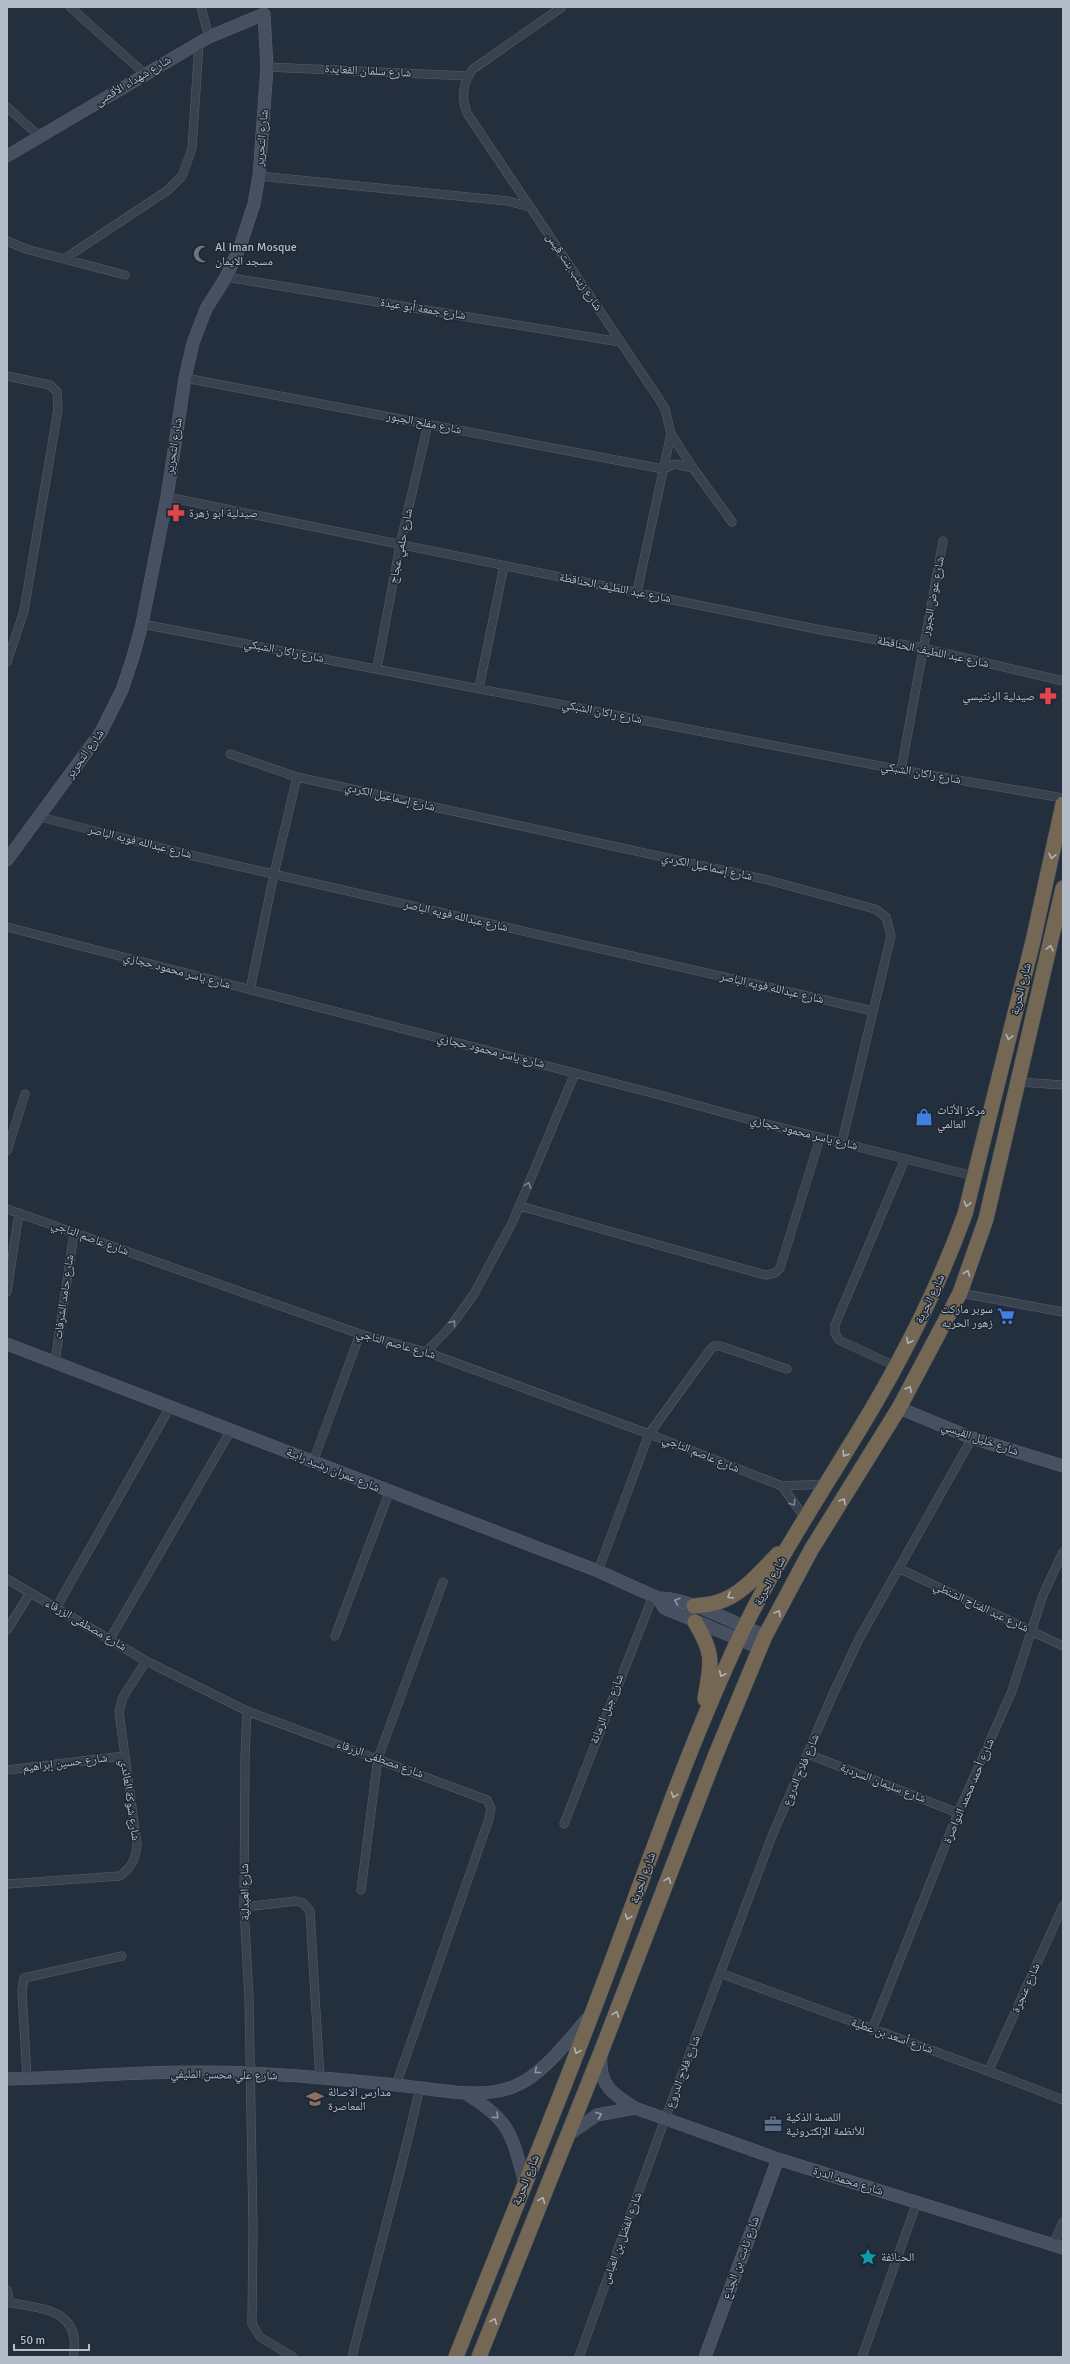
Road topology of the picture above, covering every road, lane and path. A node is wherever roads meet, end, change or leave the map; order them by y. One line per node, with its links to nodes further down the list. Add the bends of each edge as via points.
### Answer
1 (70, 7): 7 (street)
2 (201, 7): 5 (street)
3 (562, 7): 8 (street, via 479,64)
4 (263, 11): 5 (street, شارع شهداء الأقصى); 6 (street, شارع التحرير)
5 (204, 40): 7 (street, شارع شهداء الأقصى); 15 (street, via 192,149 182,176 168,190)
6 (267, 66): 8 (street, شارع سلمان القعايدة); 12 (street, شارع التحرير)
7 (145, 74): 10 (street, شارع شهداء الأقصى)
8 (468, 76): 13 (street, via 463,90 467,113)
9 (7, 107): 10 (street)
10 (39, 136): 11 (street, شارع شهداء الأقصى)
11 (7, 156)
12 (259, 176): 13 (street, via 508,201); 17 (street, شارع التحرير, via 248,227)
13 (530, 207): 18 (street, شارع زينب بنت قيس)
14 (7, 241): 15 (street)
15 (64, 259): 16 (street)
16 (125, 275)
17 (226, 277): 18 (street, شارع جمعة أبو عيدة); 20 (street, شارع التحرير, via 199,324)
18 (620, 342): 22 (street, شارع زينب بنت قيس, via 659,399)
19 (7, 376): 33 (street, via 50,385 57,392 58,409 24,611)
20 (185, 378): 21 (street, شارع مفلح الجبور); 25 (street, شارع التحرير)
21 (428, 424): 24 (street, شارع مفلح الجبور); 28 (street, شارع حلمي عجاج)
22 (672, 434): 23 (street); 24 (street, شارع زينب بنت قيس)
23 (692, 468): 24 (street, via 676,464); 26 (street)
24 (663, 469): 30 (street, شارع زينب بنت قيس)
25 (167, 497): 28 (street, شارع عبد اللطيف الحناقطة); 31 (street, شارع التحرير)
26 (732, 522)
27 (943, 540): 32 (street, شارع عوض الجبور)
28 (400, 545): 29 (street, شارع عبد اللطيف الحناقطة); 34 (street, شارع حلمي عجاج)
29 (504, 566): 30 (street, شارع عبد اللطيف الحناقطة); 36 (street)
30 (637, 592): 32 (street, شارع عبد اللطيف الحناقطة)
31 (142, 624): 34 (street, شارع راكان الشبكي); 42 (street, شارع التحرير, via 122,690 108,719)
32 (923, 648): 35 (street, شارع عبد اللطيف الحناقطة); 38 (street, شارع عوض الجبور)
33 (7, 662)
34 (377, 668): 36 (street, شارع راكان الشبكي)
35 (1063, 681)
36 (479, 688): 38 (street, شارع راكان الشبكي)
37 (230, 754): 39 (street, شارع إسماعيل الكردي)
38 (901, 770): 40 (street, شارع راكان الشبكي)
39 (297, 777): 44 (street); 49 (street, شارع إسماعيل الكردي, via 764,880 875,909 886,917 891,936)
40 (1063, 798)
41 (1063, 804): 58 (highway, شارع الحرية, one-way to 58, via 1033,941)
42 (40, 817): 43 (street, شارع التحرير); 44 (street, شارع عبدالله فويه الباصر)
43 (7, 860)
44 (274, 874): 48 (street); 49 (street, شارع عبدالله فويه الباصر)
45 (1063, 888): 46 (highway, شارع الحرية)
46 (1059, 924): 51 (highway, شارع الحرية, one-way to 46)
47 (7, 927): 48 (street, شارع ياسر محمود حجازي)
48 (250, 990): 50 (street, شارع ياسر محمود حجازي)
49 (873, 1011): 55 (street, شارع إسماعيل الكردي)
50 (574, 1073): 54 (street, شارع ياسر محمود حجازي); 59 (street, one-way to 50)
51 (1019, 1082): 52 (street); 64 (highway, شارع الحرية, one-way to 51, via 986,1219)
52 (1063, 1085)
53 (25, 1094): 56 (street)
54 (820, 1138): 55 (street, شارع ياسر محمود حجازي); 59 (street, via 777,1273 757,1273)
55 (842, 1142): 57 (street, شارع ياسر محمود حجازي)
56 (7, 1151)
57 (905, 1158): 58 (street, شارع ياسر محمود حجازي); 70 (street, via 835,1325 835,1333 839,1340)
58 (974, 1176): 70 (highway, شارع الحرية, one-way to 70, via 965,1214 939,1281)
59 (520, 1206): 68 (street, one-way to 59, via 452,1326 474,1294)
60 (7, 1209): 61 (street, شارع عاصم التاجي)
61 (19, 1213): 62 (street, شارع عاصم التاجي); 63 (street)
62 (74, 1233): 66 (street, شارع عاصم التاجي); 69 (street, شارع حامد الشرفات)
63 (7, 1292)
64 (960, 1293): 65 (street); 73 (highway, شارع الحرية, one-way to 64)
65 (1063, 1312)
66 (360, 1334): 68 (street, شارع عاصم التاجي); 77 (street)
67 (7, 1344): 69 (street, شارع عمران رشيد رابية)
68 (426, 1352): 75 (street, شارع عاصم التاجي)
69 (55, 1362): 72 (street, شارع عمران رشيد رابية)
70 (896, 1367): 79 (highway, شارع الحرية, one-way to 79)
71 (787, 1369): 75 (street, via 714,1346)
72 (170, 1407): 74 (street, شارع عمران رشيد رابية); 92 (street)
73 (899, 1408): 76 (street, شارع خليل القيسي); 99 (highway, شارع الحرية, one-way to 73, via 812,1550)
74 (230, 1430): 77 (street, شارع عمران رشيد رابية); 98 (street)
75 (649, 1434): 80 (street, شارع عاصم التاجي); 86 (street)
76 (972, 1438): 78 (street, شارع خليل القيسي); 85 (street, شارع فلاح الدروع)
77 (313, 1462): 81 (street, شارع عمران رشيد رابية)
78 (1063, 1466)
79 (826, 1484): 80 (street, شارع عاصم التاجي); 82 (highway, شارع الحرية)
80 (782, 1486): 82 (street, one-way to 82)
81 (389, 1492): 86 (street, شارع عمران رشيد رابية); 97 (street)
82 (805, 1518): 83 (highway, شارع الحرية)
83 (790, 1542): 91 (highway, one-way to 91, via 751,1581 729,1597 718,1602); 96 (highway, شارع الحرية)
84 (1063, 1552): 95 (street, شارع أحمد محمد النواصرة, via 1043,1595)
85 (900, 1569): 95 (street, شارع عبد الفتاح الشنطي); 104 (street, شارع فلاح الدروع, via 859,1639)
86 (598, 1571): 90 (street, شارع عمران رشيد رابية)
87 (7, 1579): 89 (street, شارع مصطفى الزرقاء)
88 (443, 1582): 106 (street)
89 (30, 1593): 92 (street, شارع مصطفى الزرقاء); 94 (street)
90 (656, 1597): 91 (street, شارع عمران رشيد رابية, one-way to 90); 93 (street, شارع عمران رشيد رابية, via 664,1608); 109 (street, شارع جبل الرمانة)
91 (694, 1606): 96 (street, شارع عمران رشيد رابية)
92 (56, 1608): 98 (street, شارع مصطفى الزرقاء)
93 (695, 1622): 96 (street, شارع عمران رشيد رابية); 103 (highway, via 709,1648 712,1661)
94 (7, 1630)
95 (1033, 1631): 100 (street, شارع عبد الفتاح الشنطي); 108 (street, شارع أحمد محمد النواصرة, via 1012,1691)
96 (742, 1633): 99 (street, شارع عمران رشيد رابية); 103 (highway, شارع الحرية, one-way to 103)
97 (334, 1636)
98 (110, 1639): 101 (street, شارع مصطفى الزرقاء)
99 (763, 1642): 118 (highway, شارع الحرية, one-way to 99, via 716,1754)
100 (1063, 1646)
101 (146, 1661): 102 (street, شارع مصطفى الزرقاء); 105 (street, شارع شوكة العائدي, via 120,1704 119,1728)
102 (247, 1710): 106 (street, شارع مصطفى الزرقاء); 113 (street, شارع العبدلية)
103 (702, 1718): 116 (highway, شارع الحرية, one-way to 116)
104 (808, 1754): 108 (street, شارع سليمان السردية); 115 (street, شارع فلاح الدروع, via 772,1836)
105 (124, 1756): 107 (street, شارع حسين إبراهيم); 110 (street, شارع شوكة العائدي, via 137,1844 136,1859 128,1870 120,1876 107,1878)
106 (378, 1758): 111 (street); 124 (street, شارع مصطفى الزرقاء, via 477,1794 487,1800 490,1808 487,1826)
107 (7, 1770)
108 (958, 1813): 117 (street, شارع أحمد محمد النواصرة)
109 (564, 1824)
110 (7, 1884)
111 (361, 1890)
112 (1063, 1906): 119 (street, شارع عنجرة)
113 (244, 1907): 120 (street, شارع العبدلية); 123 (street, via 296,1900 310,1911)
114 (122, 1956): 121 (street, via 24,1978 22,1991)
115 (720, 1973): 117 (street, شارع أسعد بن عطية); 129 (street, شارع فلاح الدروع)
116 (593, 2013): 126 (street, شارع علي محسن المليفي, one-way to 126, via 552,2058 514,2086); 132 (highway, شارع الحرية, one-way to 132)
117 (872, 2030): 119 (street, شارع أسعد بن عطية)
118 (601, 2052): 128 (street, شارع محمد الدرة, via 600,2071 606,2086); 130 (highway, شارع الحرية)
119 (989, 2070): 127 (street, شارع أسعد بن عطية)
120 (250, 2073): 121 (street, شارع علي محسن المليفي); 123 (street, شارع علي محسن المليفي); 139 (street, شارع العبدلية, via 252,2324 260,2337)
121 (27, 2078): 122 (street, شارع علي محسن المليفي)
122 (7, 2079)
123 (320, 2079): 124 (street, شارع علي محسن المليفي)
124 (396, 2085): 125 (street, شارع علي محسن المليفي)
125 (420, 2087): 126 (street, شارع علي محسن المليفي); 140 (street, via 406,2154)
126 (464, 2093): 132 (street, شارع علي محسن المليفي, one-way to 132, via 484,2104 509,2131)
127 (1063, 2100)
128 (635, 2108): 129 (street, شارع محمد الدرة); 130 (street, شارع محمد الدرة, one-way to 128, via 597,2115)
129 (666, 2119): 131 (street, شارع محمد الدرة); 143 (street, شارع الفضل بن العباس)
130 (568, 2135): 142 (highway, شارع الحرية, one-way to 130)
131 (778, 2159): 133 (street, شارع محمد الدرة); 144 (street, شارع ثابت بن الجذع)
132 (525, 2183): 141 (highway, شارع الحرية)
133 (917, 2202): 135 (street, شارع محمد الدرة); 145 (street)
134 (1063, 2222): 135 (street)
135 (1058, 2246)
136 (7, 2290): 137 (street)
137 (9, 2303): 138 (street, via 62,2316 74,2332)
138 (73, 2357)
139 (293, 2357)
140 (352, 2357)
141 (456, 2357)
142 (479, 2357)
143 (580, 2357)
144 (705, 2357)
145 (862, 2357)

